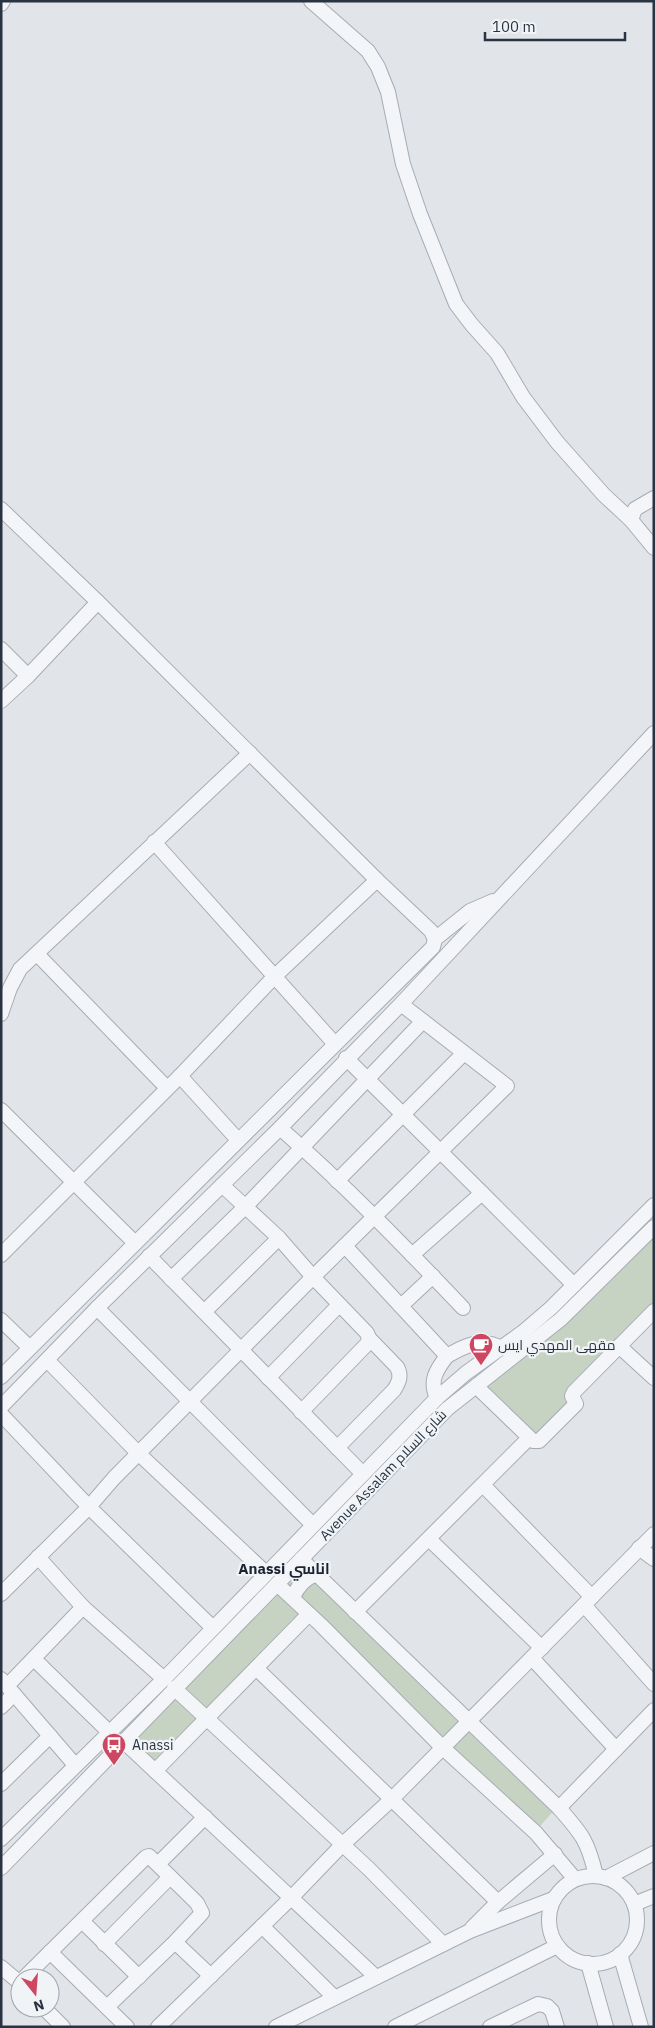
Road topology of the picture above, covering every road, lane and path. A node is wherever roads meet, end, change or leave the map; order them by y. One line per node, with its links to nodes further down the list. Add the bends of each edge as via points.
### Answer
1 (311, 1): 4 (street, via 368,51 378,68 388,92 403,164 456,304 497,352 523,397 557,442)
2 (654, 498): 4 (street, via 635,509)
3 (1, 509): 6 (street)
4 (631, 520): 5 (street)
5 (654, 548)
6 (98, 602): 8 (street); 11 (street)
7 (1, 649): 8 (street)
8 (28, 676): 9 (street)
9 (1, 701)
10 (654, 733): 14 (street)
11 (250, 754): 12 (street); 13 (street)
12 (154, 842): 16 (street); 17 (street)
13 (377, 880): 15 (street, via 431,931); 17 (street)
14 (498, 898): 15 (street, via 470,911); 18 (street)
15 (436, 940): 21 (street, via 433,947)
16 (38, 954): 19 (street, via 20,969); 26 (street)
17 (275, 976): 21 (street); 24 (street)
18 (401, 1004): 20 (street); 23 (street)
19 (1, 1014)
20 (423, 1021): 22 (street); 25 (street)
21 (335, 1044): 30 (street)
22 (464, 1052): 28 (street); 32 (street, via 507,1086)
23 (346, 1058): 25 (street); 29 (street)
24 (180, 1076): 26 (street); 30 (street)
25 (368, 1079): 28 (street); 31 (street)
26 (167, 1088): 34 (street)
27 (1, 1110): 34 (street)
28 (403, 1114): 32 (street); 33 (street)
29 (280, 1128): 31 (street); 35 (street)
30 (238, 1140): 42 (street)
31 (302, 1147): 33 (street); 38 (street)
32 (440, 1151): 36 (street); 39 (street)
33 (337, 1181): 39 (street)
34 (74, 1182): 42 (street); 44 (street)
35 (222, 1184): 38 (street); 46 (street)
36 (482, 1192): 45 (street); 50 (street)
37 (654, 1205): 50 (street, Avenue Assalam شارع السلام)
38 (245, 1207): 41 (street); 49 (street)
39 (373, 1217): 43 (street); 45 (street)
40 (654, 1227): 60 (street, Avenue Assalam شارع السلام)
41 (279, 1238): 48 (street); 56 (street)
42 (134, 1242): 62 (street)
43 (346, 1246): 48 (street); 52 (street)
44 (1, 1255)
45 (412, 1255): 47 (street)
46 (149, 1256): 49 (street); 53 (street)
47 (433, 1276): 52 (street); 54 (street)
48 (312, 1277): 51 (street); 64 (street)
49 (171, 1279): 56 (street)
50 (574, 1285): 58 (street, Avenue Assalam شارع السلام)
51 (339, 1304): 59 (street); 68 (street)
52 (401, 1306): 65 (street)
53 (96, 1308): 66 (street); 72 (street)
54 (463, 1308)
55 (654, 1310): 61 (street)
56 (204, 1312): 64 (street)
57 (1, 1320): 62 (street)
58 (523, 1332): 60 (street); 63 (street, Avenue Assalam شارع السلام)
59 (368, 1338): 74 (street, via 367,1344); 77 (street, via 397,1367 399,1382)
60 (532, 1343): 70 (street, Avenue Assalam شارع السلام)
61 (619, 1346): 69 (street); 76 (street, via 574,1392 572,1396 576,1404 539,1441 534,1442)
62 (30, 1348): 67 (street)
63 (500, 1348): 65 (street, via 483,1342); 71 (street, Avenue Assalam شارع السلام)
64 (241, 1351): 68 (street); 72 (street)
65 (447, 1356): 71 (street, via 432,1384)
66 (47, 1360): 73 (street); 78 (street)
67 (1, 1377)
68 (268, 1378): 74 (street)
69 (654, 1378)
70 (476, 1386): 76 (street); 87 (street, Avenue Assalam شارع السلام, via 447,1409)
71 (437, 1398): 79 (street, Avenue Assalam شارع السلام)
72 (189, 1402): 78 (street); 82 (street)
73 (1, 1406)
74 (301, 1412): 77 (street)
75 (1, 1414): 81 (street)
76 (530, 1438): 80 (street)
77 (337, 1448): 79 (street)
78 (138, 1453): 81 (street); 89 (street)
79 (363, 1474): 82 (street, Avenue Assalam شارع السلام)
80 (483, 1485): 84 (street); 94 (street)
81 (89, 1507): 86 (street); 98 (street)
82 (313, 1525): 89 (street, Avenue Assalam شارع السلام)
83 (654, 1534): 85 (street)
84 (429, 1539): 96 (street); 99 (street)
85 (639, 1548): 88 (street); 94 (street)
86 (38, 1557): 92 (street); 95 (street)
87 (301, 1559): 90 (street); 91 (street, Avenue Assalam شارع السلام)
88 (654, 1559)
89 (266, 1573): 98 (street, Avenue Assalam شارع السلام)
90 (316, 1574): 93 (street, via 301,1583); 96 (street)
91 (277, 1584): 93 (street); 102 (street, Avenue Assalam شارع السلام)
92 (1, 1594)
93 (293, 1598): 97 (street)
94 (588, 1601): 99 (street); 103 (street)
95 (83, 1606): 100 (street); 102 (street)
96 (355, 1612): 108 (street)
97 (309, 1614): 101 (street); 112 (street)
98 (213, 1628): 102 (street, Avenue Assalam شارع السلام)
99 (537, 1653): 108 (street); 113 (street)
100 (34, 1659): 104 (street); 109 (street)
101 (256, 1668): 107 (street); 117 (street)
102 (169, 1683): 107 (street); 109 (street, Avenue Assalam شارع السلام); 111 (street, Avenue Assalam شارع السلام)
103 (654, 1684)
104 (7, 1686): 105 (street); 110 (street)
105 (1, 1707)
106 (654, 1711): 113 (street)
107 (205, 1719): 115 (street); 121 (street)
108 (470, 1721): 112 (street); 118 (street)
109 (109, 1732): 114 (street, Avenue Assalam شارع السلام)
110 (50, 1736): 114 (street); 116 (street)
111 (124, 1741): 115 (street); 125 (street, Avenue Assalam شارع السلام)
112 (442, 1748): 117 (street); 123 (street, via 536,1832)
113 (616, 1748): 118 (street)
114 (75, 1765): 120 (street, Avenue Assalam شارع السلام)
115 (155, 1771): 119 (street)
116 (1, 1784)
117 (393, 1798): 121 (street); 132 (street)
118 (559, 1808): 127 (street, via 584,1837)
119 (205, 1817): 124 (street); 130 (street)
120 (1, 1839)
121 (342, 1845): 130 (street); 139 (street)
122 (654, 1853): 127 (street)
123 (555, 1854): 128 (street); 132 (street)
124 (158, 1864): 126 (street); 134 (street, via 150,1856 146,1857)
125 (1, 1868)
126 (170, 1877): 137 (street, via 197,1903 202,1913); 138 (street)
127 (601, 1877): 128 (street); 133 (street, via 618,1884)
128 (575, 1879): 131 (street)
129 (654, 1896): 133 (street)
130 (291, 1898): 135 (street); 147 (street)
131 (553, 1899): 136 (street); 140 (street, via 548,1915 550,1931)
132 (498, 1902): 136 (street)
133 (634, 1904): 142 (street, via 636,1926 633,1937)
134 (82, 1921): 138 (street); 141 (street)
135 (262, 1926): 145 (street); 148 (street)
136 (470, 1931): 139 (street)
137 (175, 1942): 145 (street); 146 (street)
138 (104, 1944): 146 (street)
139 (443, 1944): 147 (street)
140 (557, 1946): 143 (street, via 570,1958); 156 (street)
141 (50, 1952): 144 (street); 149 (street)
142 (620, 1954): 143 (street, via 605,1962); 159 (street)
143 (588, 1964): 158 (street)
144 (29, 1968)
145 (211, 1976): 154 (street)
146 (139, 1977): 149 (street)
147 (376, 1977): 148 (street)
148 (334, 1997): 155 (street)
149 (107, 2007): 153 (street)
150 (54, 2018): 152 (street)
151 (496, 2025): 157 (street, via 538,2004 552,2011)
152 (63, 2027)
153 (127, 2027)
154 (158, 2027)
155 (276, 2027)
156 (396, 2027)
157 (557, 2027)
158 (606, 2027)
159 (641, 2027)

